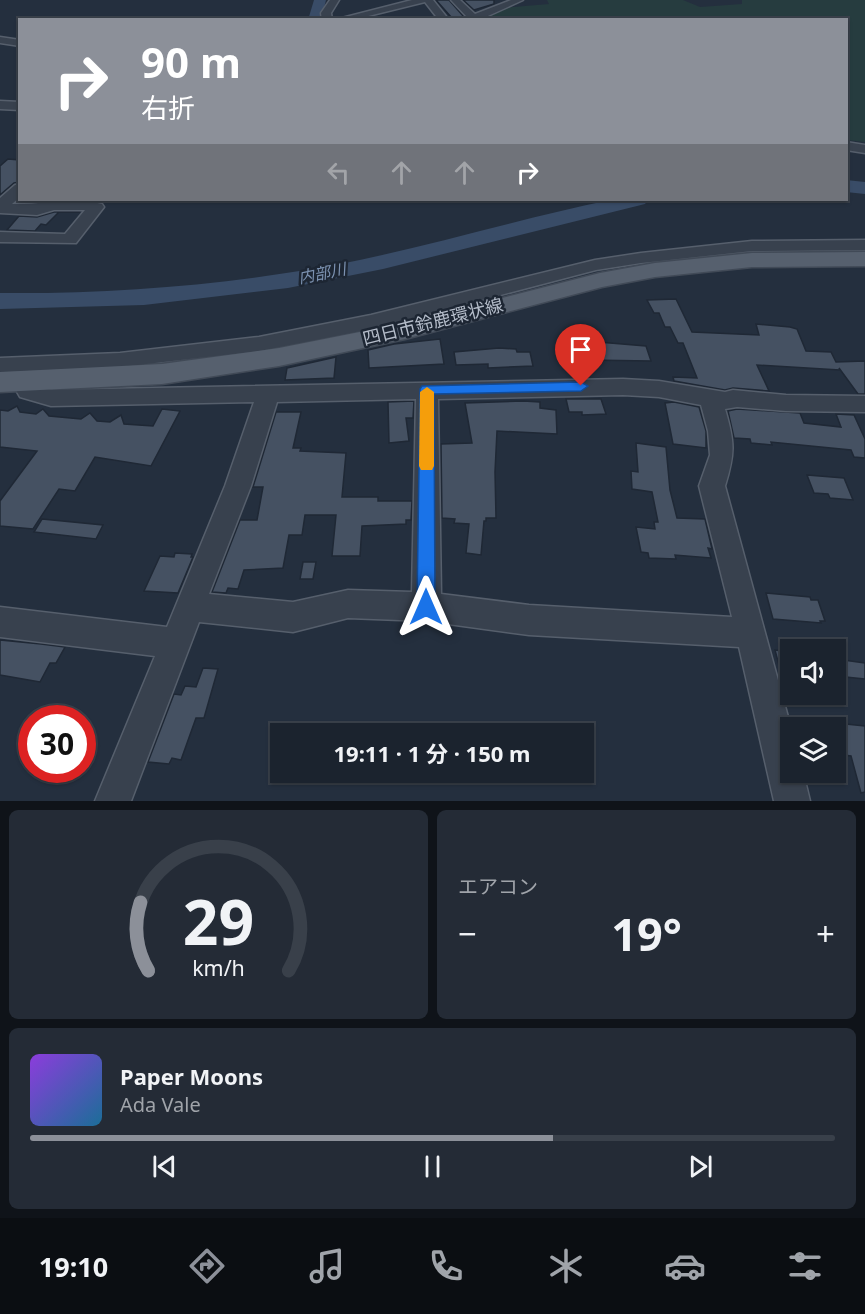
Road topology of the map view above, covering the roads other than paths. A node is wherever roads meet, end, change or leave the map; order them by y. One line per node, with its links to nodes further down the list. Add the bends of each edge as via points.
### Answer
1 (334, 0): 7 (street)
2 (362, 0): 6 (street)
3 (426, 0): 6 (street); 9 (street)
4 (455, 0): 10 (street)
5 (519, 0): 11 (street)
6 (355, 15): 8 (street)
7 (327, 18)
8 (345, 18)
9 (443, 18)
10 (470, 18)
11 (474, 18)
12 (0, 40): 13 (street)
13 (18, 43)
14 (0, 105): 15 (street)
15 (18, 105)
16 (848, 146): 17 (street)
17 (865, 149)
18 (18, 190): 19 (street)
19 (0, 207): 20 (street, via 96,207 70,239)
20 (0, 237)
21 (865, 245): 23 (street, via 752,246 641,258 595,265 371,322 259,344 120,360)
22 (865, 258): 24 (main road, 四日市鈴鹿環状線, via 752,260 655,270 600,280 405,331 279,357 162,374)
23 (0, 364)
24 (11, 382): 26 (street, via 51,398)
25 (427, 389): 26 (street); 27 (street, via 623,387); 30 (street)
26 (267, 394): 29 (street, via 238,486)
27 (711, 398): 28 (street, via 786,404); 32 (street, via 722,455 712,486)
28 (865, 404)
29 (190, 607): 30 (street, via 293,617 348,604); 33 (street)
30 (426, 607): 32 (street, via 529,620)
31 (0, 622): 33 (street)
32 (752, 633): 35 (street)
33 (175, 643): 34 (street)
34 (113, 801)
35 (792, 801)

